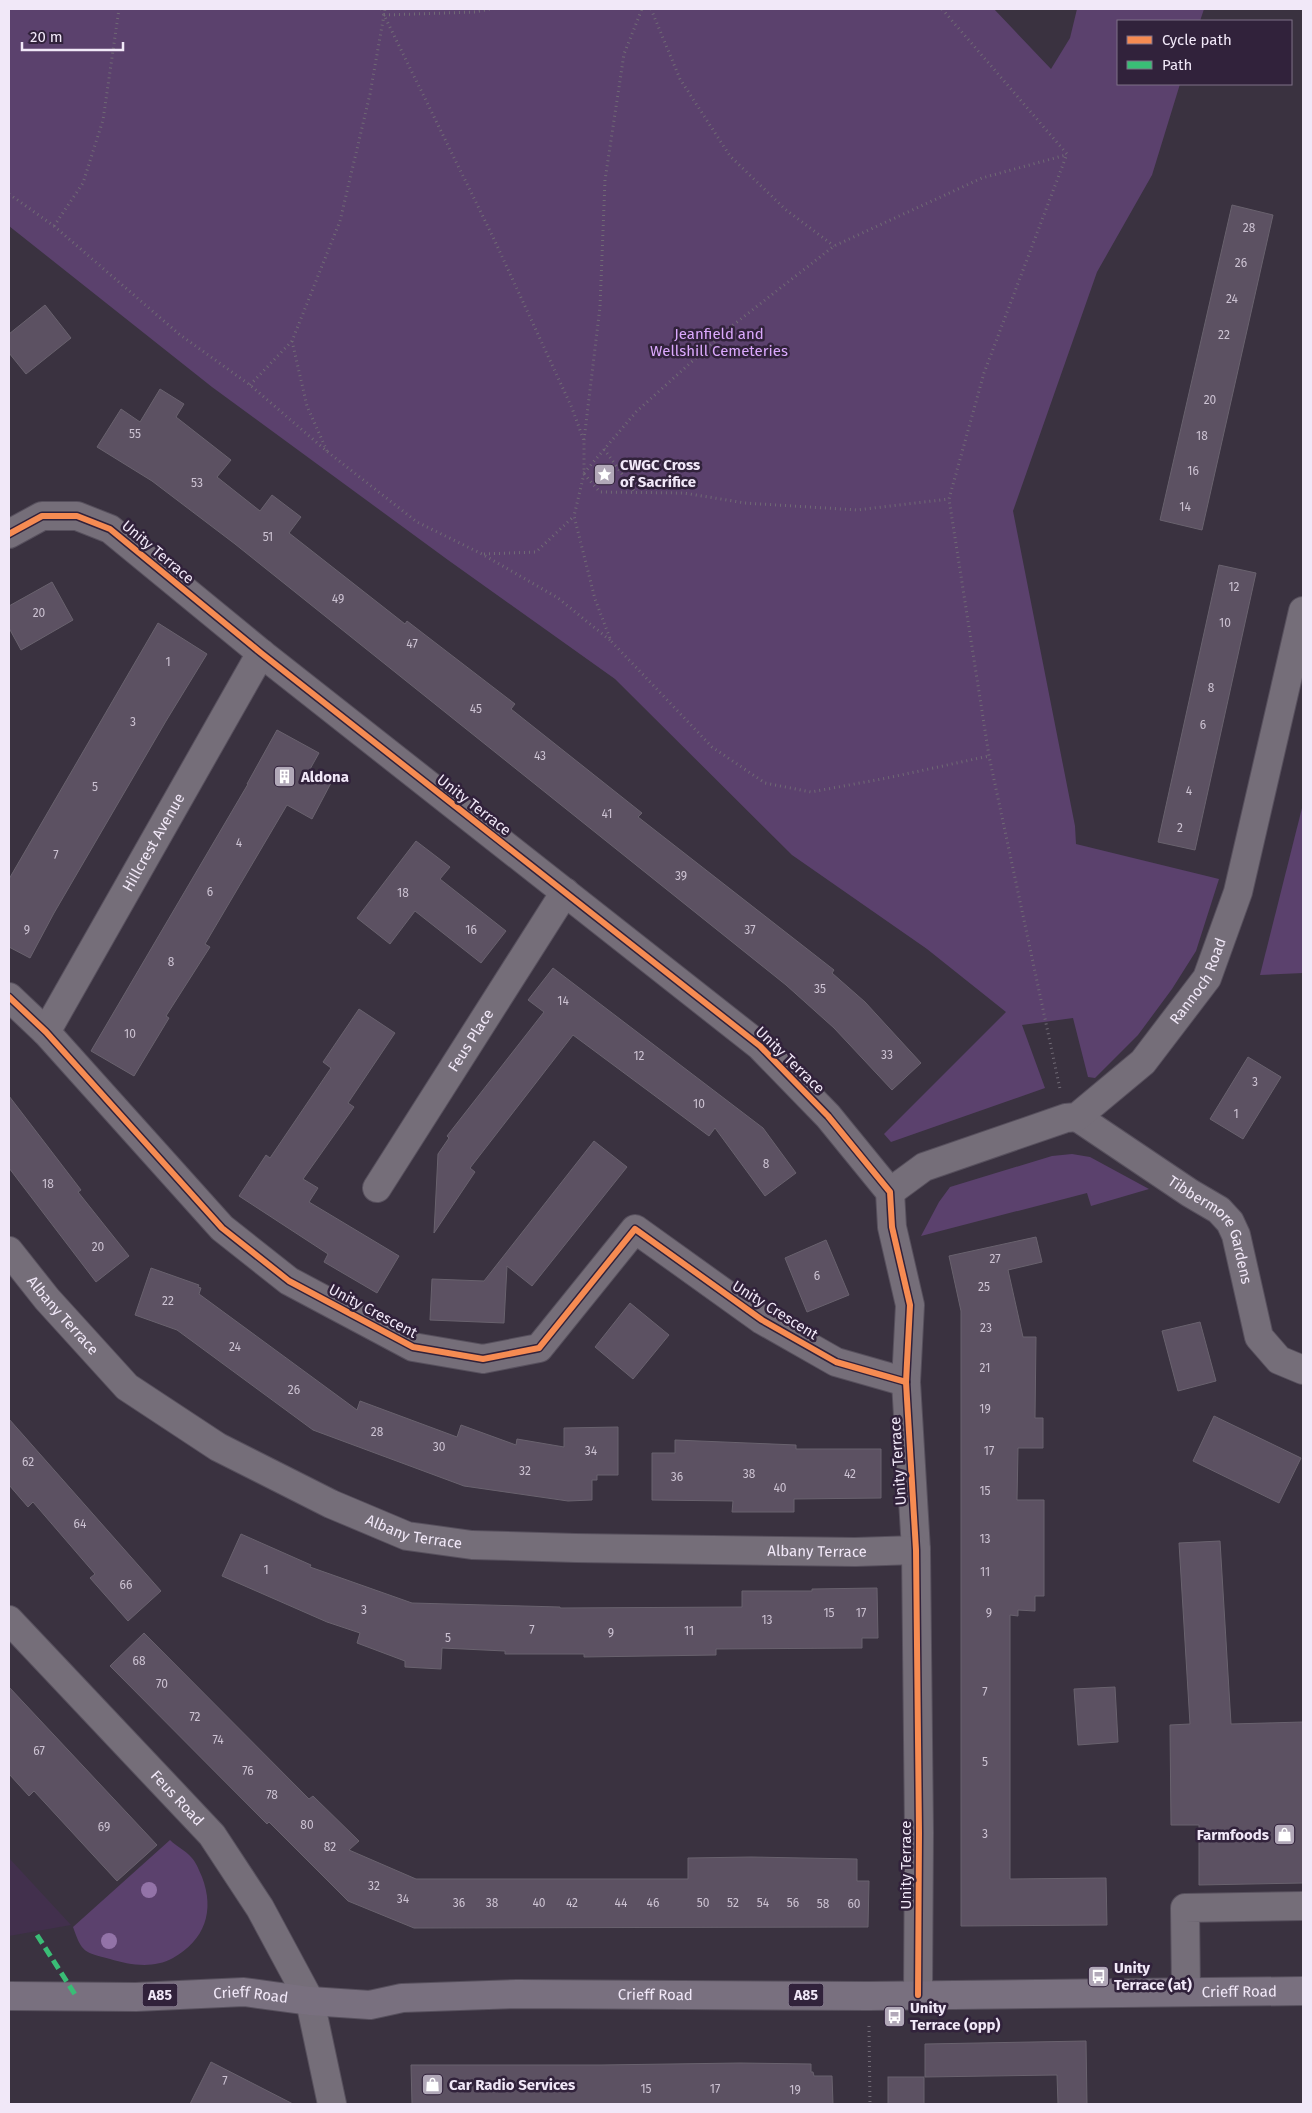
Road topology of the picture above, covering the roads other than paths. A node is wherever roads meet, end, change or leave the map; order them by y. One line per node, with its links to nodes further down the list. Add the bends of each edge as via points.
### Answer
1 (9, 534): 3 (street, Unity Terrace, via 42,516 77,516 110,529)
2 (1303, 611): 7 (street, Rannoch Road, via 1238,892 1207,978 1143,1062)
3 (260, 653): 4 (street, Unity Terrace); 6 (street, Hillcrest Avenue)
4 (565, 892): 8 (street, Feus Place); 9 (street, Unity Terrace, via 760,1046 828,1116)
5 (9, 997): 6 (street)
6 (46, 1032): 12 (street, Unity Crescent, via 222,1228 289,1280 413,1347 483,1358 539,1348 635,1229 762,1320 836,1362)
7 (1072, 1118): 9 (street, Rannoch Road, via 924,1167); 11 (street, Tibbermore Gardens, via 1218,1210 1230,1222 1260,1336 1279,1360)
8 (377, 1188)
9 (890, 1192): 12 (street, Unity Terrace, via 892,1226 910,1305)
10 (9, 1251): 13 (street, Albany Terrace, via 47,1299 127,1387 218,1448 331,1504 407,1536 472,1545 603,1549)
11 (1303, 1370)
12 (906, 1382): 13 (street, Unity Terrace)
13 (916, 1550): 18 (street, Unity Terrace)
14 (9, 1620): 20 (street, Feus Road, via 212,1835 260,1908)
15 (1303, 1906): 17 (street, via 1185,1908)
16 (1303, 1991): 17 (main road, Crieff Road / A85)
17 (1186, 1992): 18 (main road, Crieff Road / A85)
18 (918, 1995): 20 (main road, Crieff Road / A85, via 517,1994 402,1998 370,2005)
19 (9, 1996): 20 (main road, Crieff Road / A85, via 244,1992)
20 (310, 2001): 21 (street, Feus Road)
21 (332, 2104)

